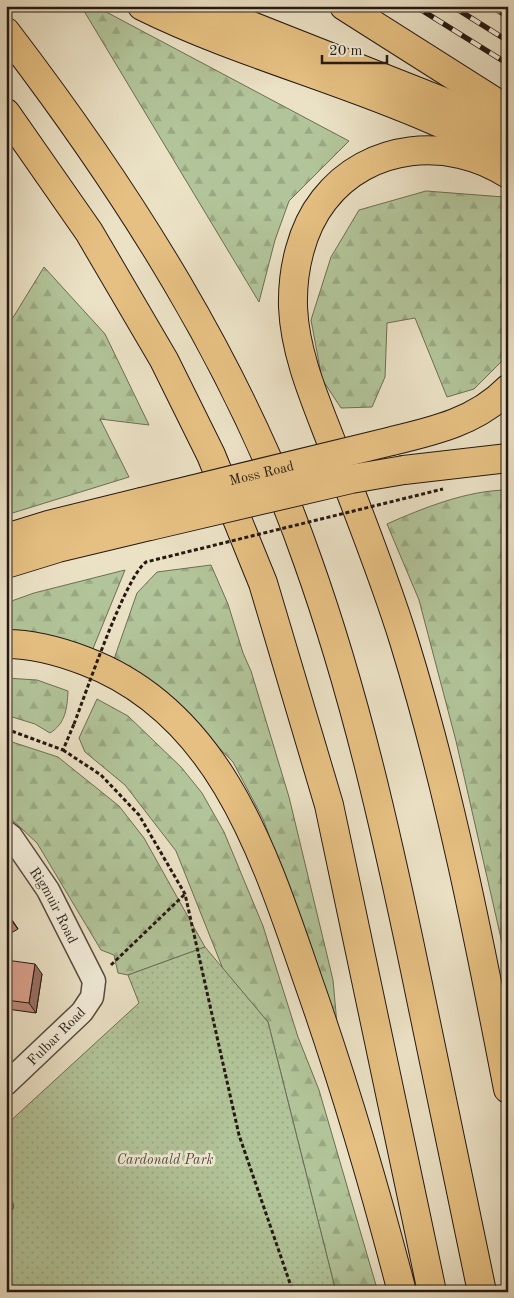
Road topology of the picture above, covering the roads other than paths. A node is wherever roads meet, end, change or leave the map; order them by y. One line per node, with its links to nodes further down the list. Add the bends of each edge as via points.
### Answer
1 (142, 6): 8 (main road, via 207,34 400,106 478,140)
2 (201, 6): 7 (main road, via 444,102)
3 (344, 6): 5 (main road)
4 (6, 32): 22 (main road, via 71,116 186,297 262,450 307,557 368,760)
5 (508, 110)
6 (6, 113): 21 (main road, via 89,232 164,360 211,455 263,583 329,805)
7 (508, 133)
8 (508, 157)
9 (508, 174): 19 (main road, via 466,155 429,149 411,150 366,164 343,180 323,201 310,224 294,278 293,308 312,392 381,571 425,715 464,877)
10 (508, 389): 12 (main road, Moss Road, bridge, via 484,410 467,418)
11 (508, 458): 12 (main road, Moss Road, bridge, via 404,470)
12 (145, 514): 13 (main road, Moss Road, via 48,525); 14 (main road, Moss Road, via 58,548)
13 (6, 538)
14 (6, 564)
15 (6, 644): 20 (main road, via 27,644 65,654 106,669 142,691 173,716 198,744 232,792 258,842 334,1056 372,1176)
16 (6, 832): 17 (street, Rigmuir Road, via 12,836 48,890)
17 (94, 981): 18 (street, Fulbar Road, via 92,997 82,1012)
18 (6, 1084)
19 (508, 1089)
20 (402, 1292)
21 (432, 1292)
22 (482, 1292)

